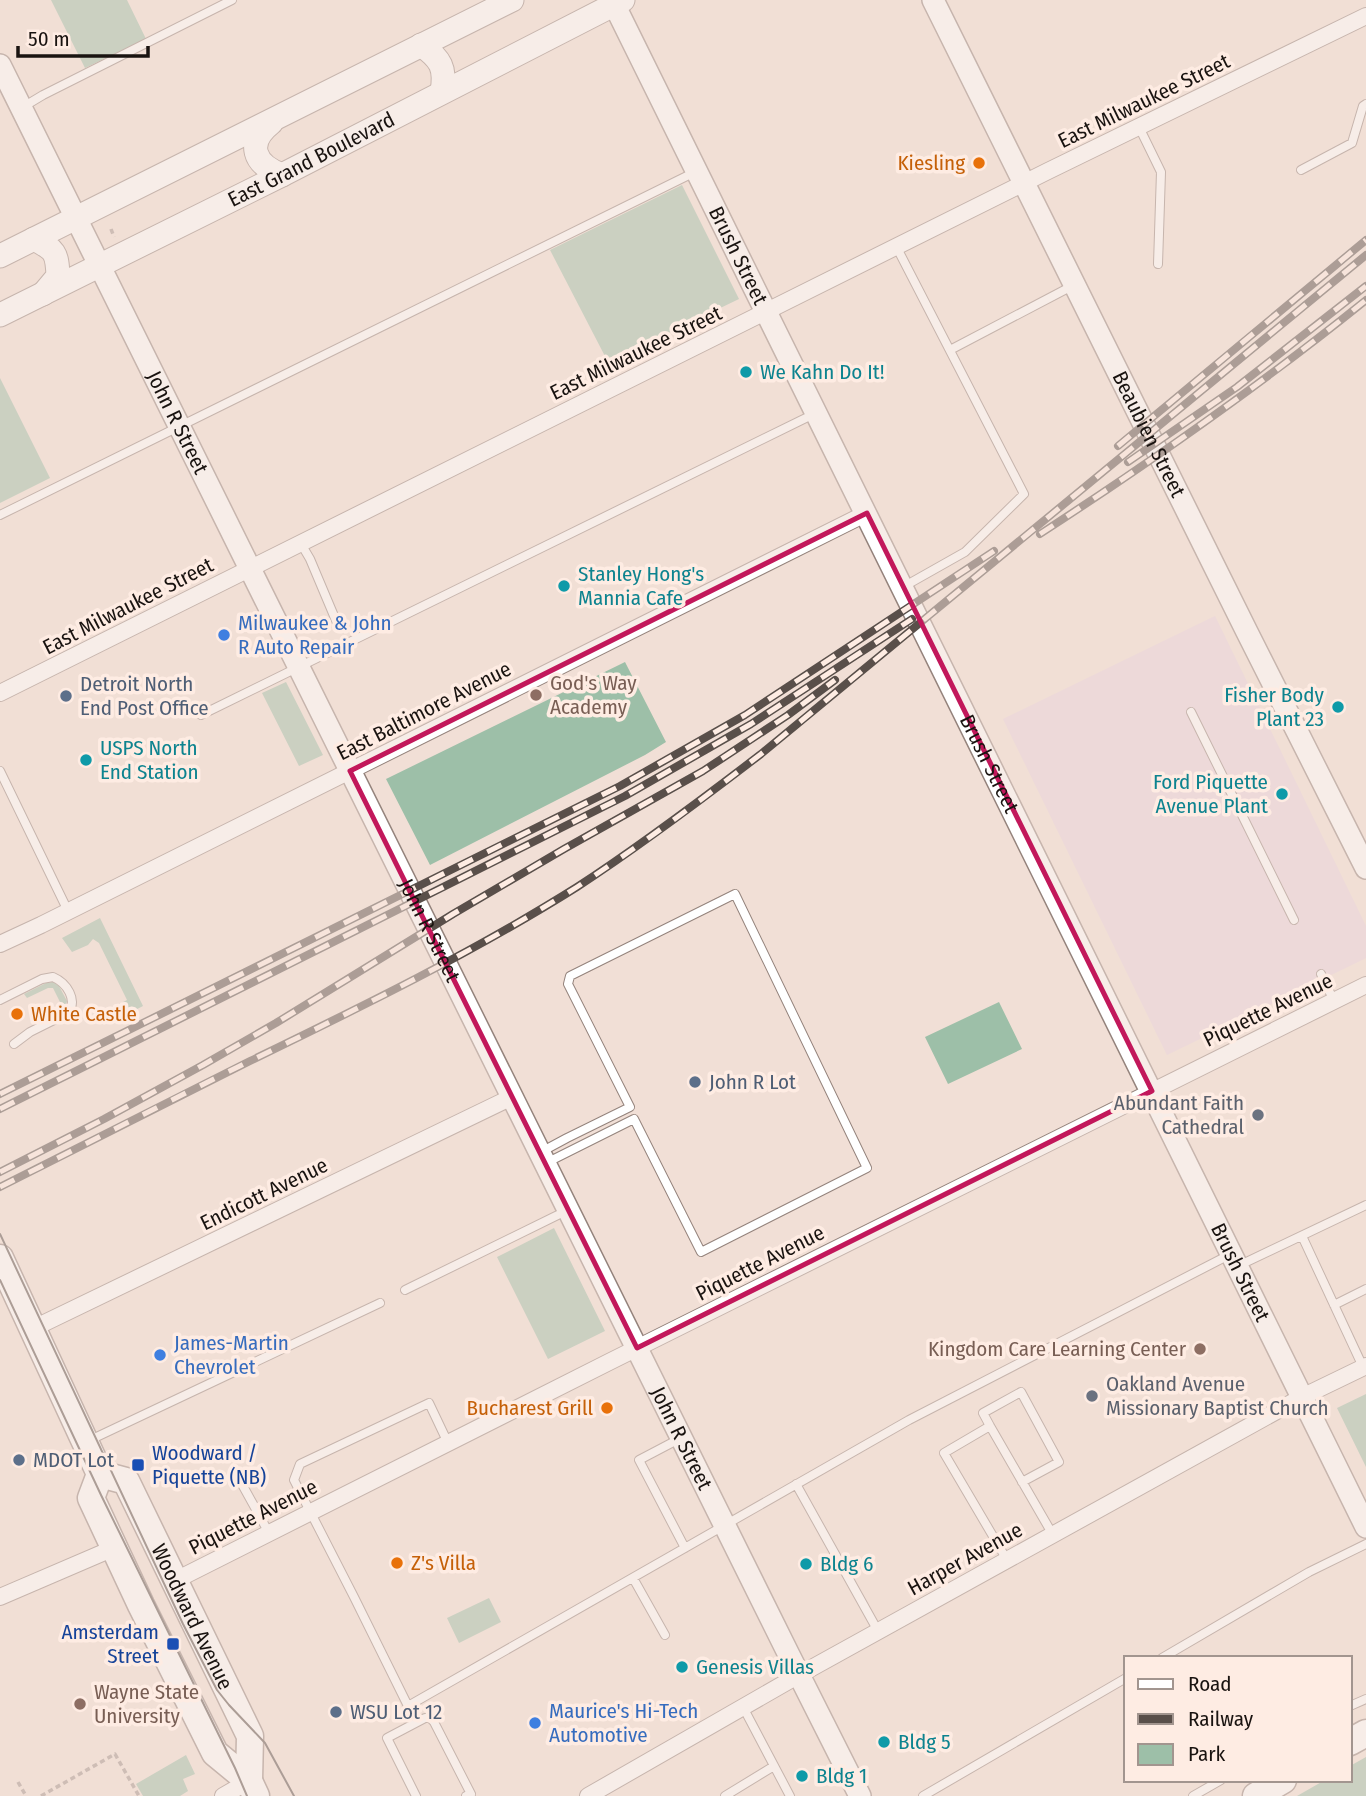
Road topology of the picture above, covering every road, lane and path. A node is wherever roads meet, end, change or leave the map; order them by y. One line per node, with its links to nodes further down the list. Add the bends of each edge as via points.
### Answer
1 (232, 0): 10 (lane)
2 (512, 0): 6 (main road)
3 (933, 0): 16 (street, Beaubien Street)
4 (616, 1): 8 (main road, East Grand Boulevard); 14 (street, Brush Street)
5 (1366, 16): 12 (street, East Milwaukee Street)
6 (421, 46): 8 (main road, via 441,65 445,76); 11 (main road)
7 (0, 65): 10 (street, John R Street)
8 (442, 92): 15 (main road, East Grand Boulevard)
9 (1366, 104): 13 (lane, via 1352,143)
10 (22, 108): 17 (street, John R Street)
11 (276, 118): 15 (main road, via 260,131 256,154 270,170); 17 (main road)
12 (1139, 127): 16 (street, East Milwaukee Street); 23 (lane, via 1161,172)
13 (1301, 170)
14 (697, 171): 27 (street, Brush Street); 31 (lane)
15 (282, 174): 24 (main road, East Grand Boulevard)
16 (1024, 185): 21 (street, East Milwaukee Street); 25 (street, Beaubien Street)
17 (76, 218): 20 (main road); 24 (street, John R Street)
18 (111, 229): 19 (path)
19 (114, 237)
20 (34, 239): 22 (main road); 26 (main road, via 50,248 57,259 58,276)
21 (897, 248): 27 (street, East Milwaukee Street); 29 (lane)
22 (0, 256)
23 (1158, 264)
24 (100, 266): 26 (main road, East Grand Boulevard); 31 (street, John R Street)
25 (1074, 285): 29 (lane); 44 (street, Beaubien Street)
26 (43, 294): 28 (main road, East Grand Boulevard)
27 (767, 312): 30 (street, Brush Street); 34 (street, East Milwaukee Street)
28 (0, 315)
29 (950, 350): 36 (lane, via 1024,494 965,552)
30 (817, 413): 32 (street, Brush Street); 38 (lane)
31 (180, 426): 33 (lane); 35 (street, John R Street)
32 (867, 513): 36 (street, Brush Street); 43 (street, East Baltimore Avenue)
33 (0, 515)
34 (300, 542): 35 (street, East Milwaukee Street); 37 (lane)
35 (250, 567): 38 (street, John R Street); 39 (street, East Milwaukee Street)
36 (903, 587): 53 (street, Brush Street)
37 (337, 624)
38 (299, 668): 41 (lane); 43 (street, John R Street)
39 (0, 693)
40 (1191, 712): 46 (lane)
41 (201, 715)
42 (0, 771): 45 (lane)
43 (350, 771): 45 (street, East Baltimore Avenue); 54 (street, John R Street)
44 (1366, 868)
45 (68, 911): 47 (street, East Baltimore Avenue)
46 (1294, 920)
47 (0, 944)
48 (1321, 974): 51 (lane)
49 (1366, 985): 51 (street, Piquette Avenue)
50 (0, 1000): 52 (lane, via 53,977 72,998 68,1013)
51 (1334, 1000): 53 (street, Piquette Avenue)
52 (14, 1044)
53 (1152, 1091): 60 (street, Brush Street); 66 (street, Piquette Avenue)
54 (512, 1097): 55 (street, John R Street); 65 (street, Endicott Avenue)
55 (542, 1158): 55 (lane, via 634,1119 701,1252 867,1168 735,894 569,976 568,984 630,1107 567,1138); 57 (street, John R Street)
56 (1366, 1205): 58 (lane)
57 (568, 1210): 62 (lane); 66 (street, John R Street)
58 (1302, 1236): 60 (lane); 64 (lane)
59 (0, 1258): 65 (main road)
60 (1234, 1259): 68 (street, Brush Street); 75 (lane, via 909,1420)
61 (1366, 1289): 64 (lane)
62 (405, 1290)
63 (380, 1303): 71 (lane)
64 (1334, 1305): 67 (lane)
65 (33, 1328): 71 (main road)
66 (637, 1348): 70 (street, John R Street); 72 (street, Piquette Avenue)
67 (1365, 1366): 68 (street, Harper Avenue)
68 (1302, 1397): 79 (street, Brush Street); 81 (street, Harper Avenue)
69 (990, 1426): 74 (lane); 74 (lane, via 983,1413 1021,1392 1059,1462); 85 (lane, via 944,1453)
70 (681, 1438): 78 (street, John R Street); 84 (lane, via 639,1460)
71 (86, 1442): 73 (main road)
72 (448, 1443): 77 (street, Piquette Avenue); 77 (lane, via 429,1403 300,1464 294,1480)
73 (100, 1474): 83 (main road, Woodward Avenue, via 91,1498); 87 (main road, Woodward Avenue, via 126,1481)
74 (1022, 1482): 81 (lane)
75 (796, 1484): 78 (lane); 89 (lane)
76 (243, 1486): 80 (lane)
77 (312, 1512): 80 (street, Piquette Avenue); 86 (lane, via 408,1706)
78 (724, 1525): 84 (lane); 92 (street, John R Street)
79 (1366, 1527)
80 (269, 1533): 87 (street, Piquette Avenue)
81 (1053, 1535): 85 (street, Harper Avenue)
82 (1366, 1544): 91 (lane)
83 (114, 1548): 88 (street); 99 (main road, Woodward Avenue, via 215,1753)
84 (685, 1548): 86 (lane)
85 (1007, 1560): 89 (street, Harper Avenue)
86 (633, 1578): 90 (lane)
87 (174, 1581): 99 (main road, Woodward Avenue, via 250,1736)
88 (0, 1598)
89 (878, 1631): 92 (street, Harper Avenue)
90 (665, 1634)
91 (1165, 1656)
92 (799, 1675): 94 (street, Harper Avenue); 109 (street, John R Street)
93 (1124, 1679): 110 (lane)
94 (743, 1707): 95 (lane); 106 (street, Harper Avenue)
95 (774, 1766): 107 (lane); 108 (lane)
96 (18, 1782): 101 (path)
97 (1218, 1782): 111 (lane)
98 (1280, 1782): 112 (main road)
99 (252, 1788): 104 (street)
100 (470, 1795): 105 (lane, via 433,1722 425,1718 387,1738)
101 (26, 1796)
102 (41, 1796): 103 (path, via 115,1754)
103 (139, 1796)
104 (223, 1796)
105 (416, 1796)
106 (588, 1796)
107 (725, 1796)
108 (790, 1796)
109 (860, 1796)
110 (923, 1796)
111 (1194, 1796)
112 (1256, 1796)

